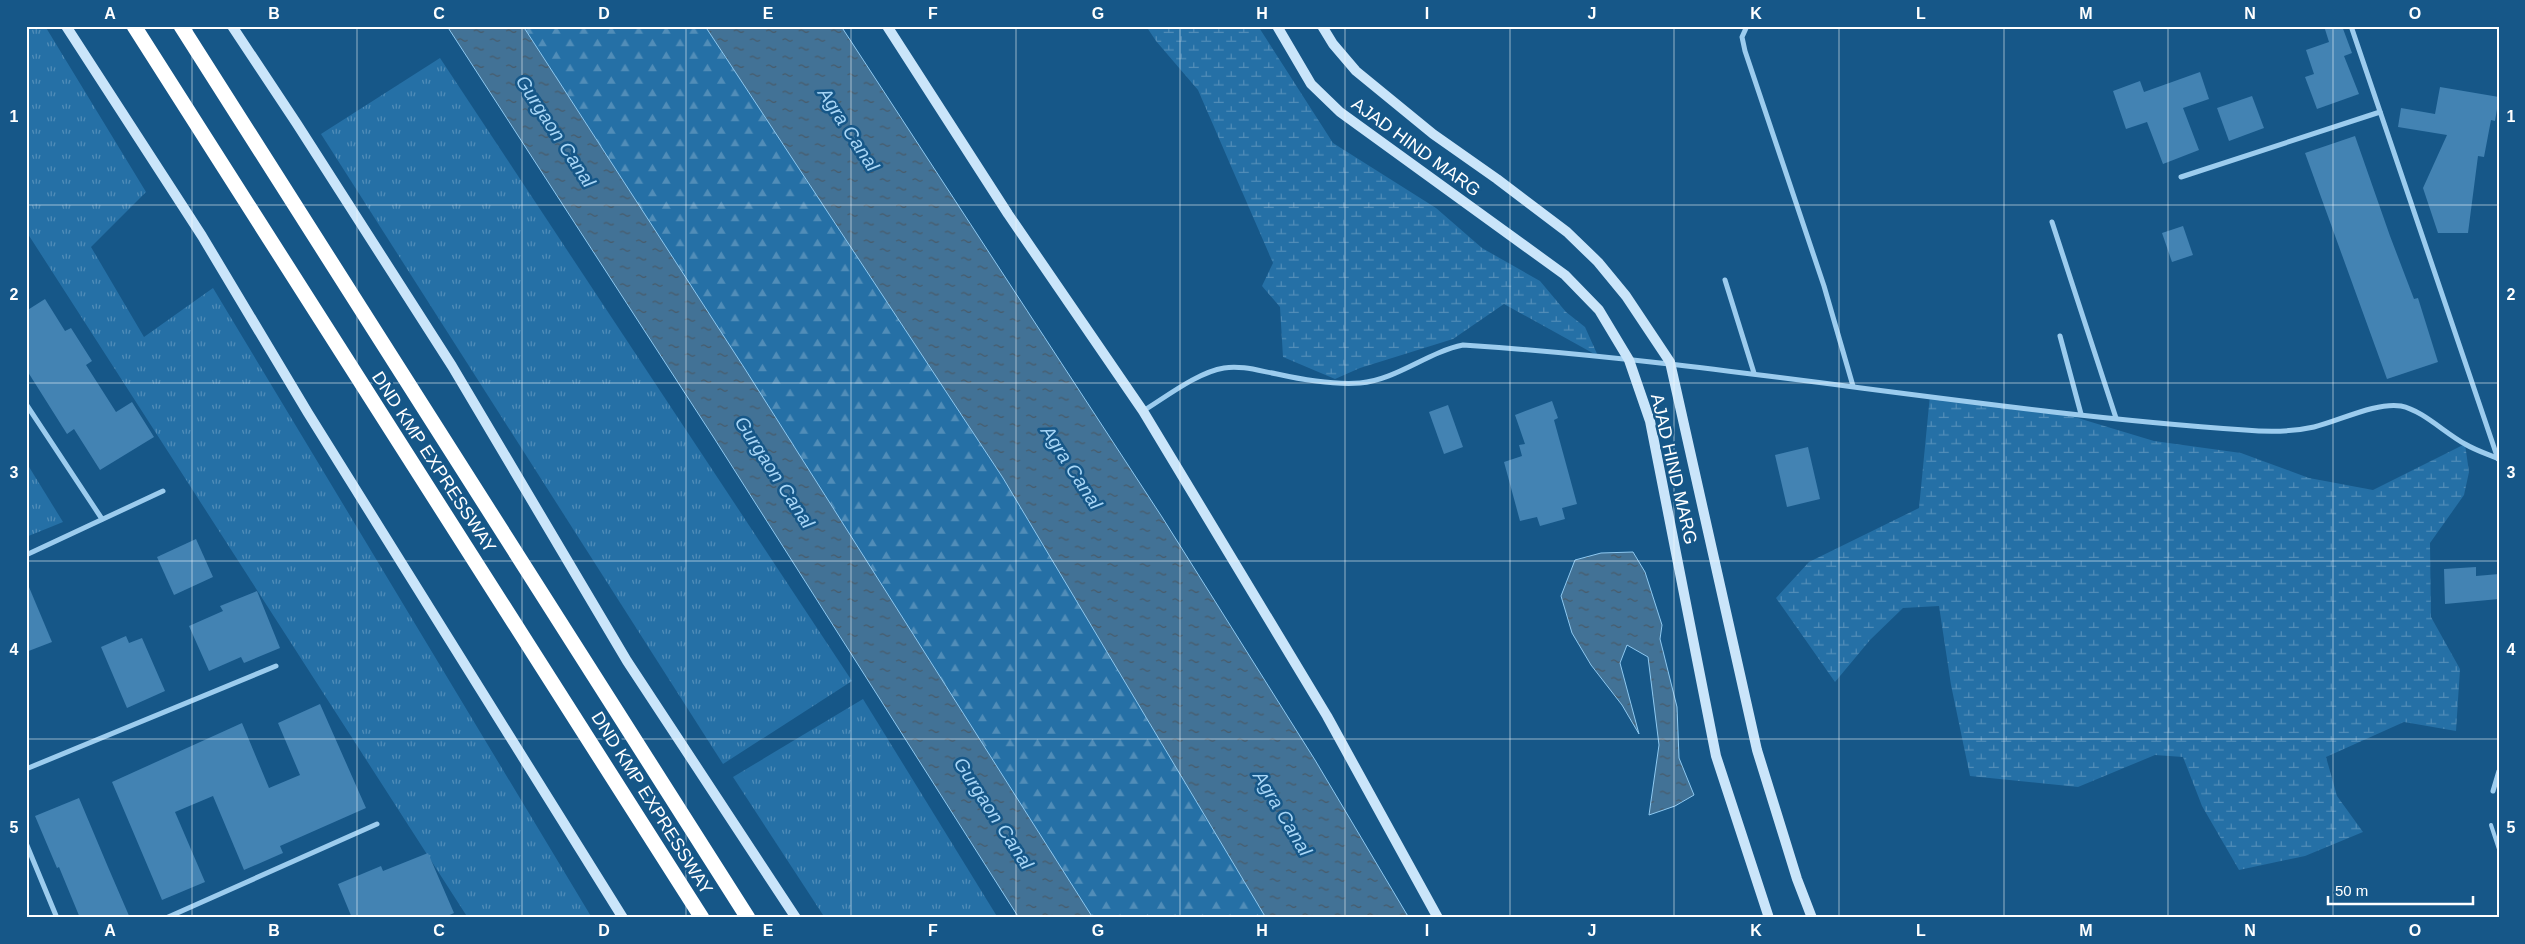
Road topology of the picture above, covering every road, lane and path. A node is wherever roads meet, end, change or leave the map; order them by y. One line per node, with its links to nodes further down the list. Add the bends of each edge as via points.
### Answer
1 (66, 26): 37 (street, via 202,236 308,414)
2 (134, 26): 38 (highway, DND KMP EXPRESSWAY)
3 (180, 26): 39 (highway, DND KMP EXPRESSWAY)
4 (232, 26): 40 (street, via 452,366 627,661)
5 (887, 26): 20 (street, via 1008,214)
6 (1277, 26): 15 (street, AJAD HIND MARG, via 1311,84 1334,106 1565,275 1598,310)
7 (1322, 26): 16 (street, via 1356,71 1433,134 1567,232 1626,296)
8 (1747, 26): 18 (street, via 1742,37 1745,51 1824,286)
9 (2351, 26): 10 (street)
10 (2380, 112): 11 (street); 23 (street)
11 (2181, 177)
12 (2052, 222): 22 (street)
13 (1726, 280): 17 (street)
14 (2060, 336): 21 (street)
15 (1630, 360): 16 (street); 20 (street, via 1463,345 1447,348 1376,380 1360,383 1317,382 1240,367 1223,368); 42 (street, AJAD HIND MARG, via 1650,421 1716,756)
16 (1670, 362): 17 (street); 43 (street, via 1757,750 1796,879)
17 (1754, 373): 18 (street)
18 (1853, 386): 21 (street)
19 (26, 404): 25 (street)
20 (1143, 411): 41 (street, via 1327,716)
21 (2081, 414): 22 (street)
22 (2116, 418): 23 (street, via 2285,431 2398,405 2412,409 2465,444)
23 (2498, 459)
24 (163, 491): 25 (street)
25 (102, 519): 26 (street)
26 (26, 555)
27 (276, 666): 28 (street)
28 (26, 769)
29 (2499, 771): 30 (street)
30 (2493, 791)
31 (377, 824): 36 (street)
32 (2490, 825): 34 (lane)
33 (26, 843): 35 (street)
34 (2499, 849)
35 (57, 918)
36 (166, 918)
37 (624, 918)
38 (702, 918)
39 (748, 918)
40 (796, 918)
41 (1438, 918)
42 (1769, 918)
43 (1812, 918)

